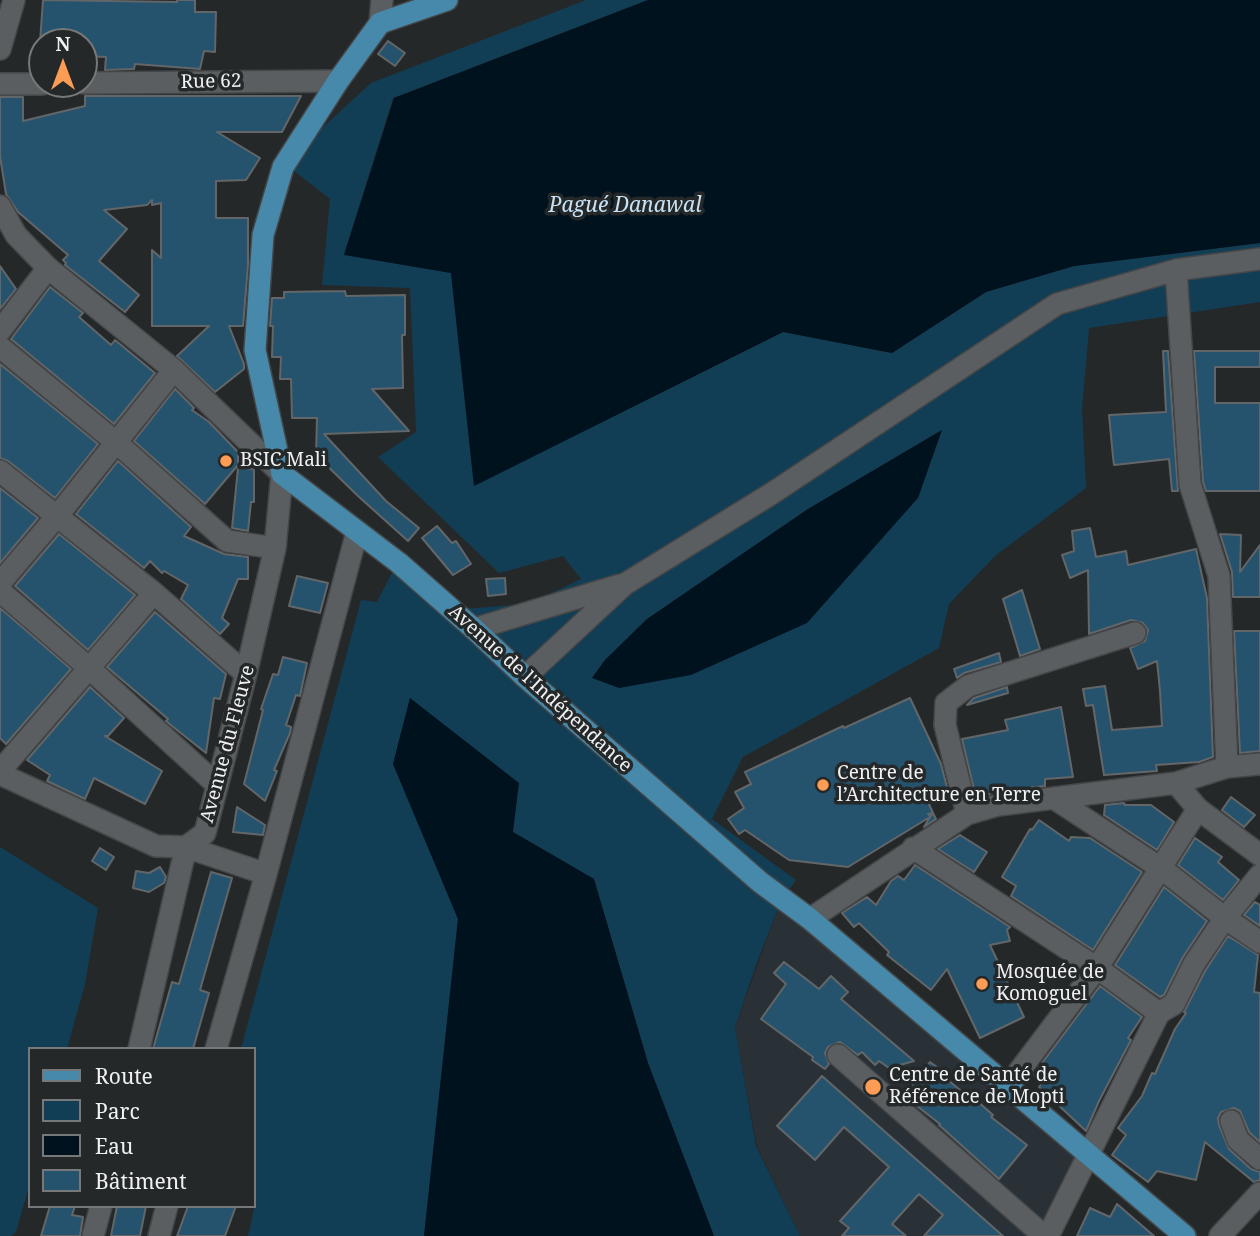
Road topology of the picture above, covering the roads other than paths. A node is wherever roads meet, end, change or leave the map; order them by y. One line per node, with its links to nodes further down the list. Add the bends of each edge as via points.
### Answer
1 (14, 0): 5 (street)
2 (382, 0): 4 (street)
3 (447, 0): 4 (main road)
4 (380, 23): 6 (main road)
5 (0, 49)
6 (338, 81): 7 (street, Rue 62); 19 (main road, via 283,167 263,235 255,350)
7 (98, 83)
8 (0, 84): 9 (street)
9 (28, 84)
10 (0, 206): 12 (street, via 16,235)
11 (1260, 259): 13 (street)
12 (48, 268): 14 (street); 16 (street)
13 (1176, 270): 24 (street, via 1057,304 771,494); 33 (street, via 1190,484 1219,576)
14 (0, 331)
15 (0, 347): 17 (street)
16 (174, 370): 17 (street); 19 (street)
17 (117, 443): 20 (street); 22 (street, via 227,541)
18 (0, 471): 20 (street)
19 (282, 474): 21 (main road, Avenue de l'Indépendance); 22 (street, Avenue du Fleuve)
20 (58, 515): 23 (street); 26 (street)
21 (357, 532): 27 (main road, Avenue de l'Indépendance); 44 (street)
22 (275, 548): 30 (street, Avenue du Fleuve)
23 (0, 583)
24 (625, 584): 27 (street); 31 (street)
25 (0, 591): 29 (street)
26 (154, 593): 29 (street); 30 (street)
27 (474, 629): 31 (main road, Avenue de l'Indépendance)
28 (1135, 633): 39 (street, via 968,686 946,703 945,725)
29 (89, 668): 34 (street); 36 (street)
30 (246, 674): 36 (street, Avenue du Fleuve)
31 (525, 677): 47 (main road, Avenue de l'Indépendance, via 760,882)
32 (1260, 764): 33 (street)
33 (1227, 767): 35 (street)
34 (0, 773): 40 (street, via 156,846)
35 (1176, 783): 37 (street); 38 (street)
36 (216, 784): 40 (street, Avenue du Fleuve, via 205,833)
37 (1055, 799): 39 (street, via 998,805); 43 (street)
38 (1198, 809): 42 (street); 43 (street)
39 (967, 814): 41 (street)
40 (186, 847): 44 (street); 51 (street)
41 (913, 848): 47 (street); 49 (street)
42 (1260, 855)
43 (1162, 869): 46 (street); 49 (street)
44 (266, 874): 52 (street)
45 (1260, 875): 46 (street)
46 (1224, 918): 48 (street); 50 (street, via 1174,1004)
47 (810, 919): 54 (main road, Avenue de l'Indépendance)
48 (1260, 942)
49 (1097, 968): 50 (street); 54 (street)
50 (1159, 1013): 56 (street)
51 (139, 1047)
52 (217, 1047)
53 (838, 1055): 63 (street)
54 (1008, 1086): 56 (main road, Avenue de l'Indépendance)
55 (1231, 1121): 57 (street, via 1238,1140)
56 (1090, 1154): 63 (street); 64 (main road, Avenue de l'Indépendance)
57 (1260, 1159)
58 (1260, 1193): 65 (street)
59 (101, 1208): 61 (street)
60 (166, 1208): 62 (street)
61 (93, 1236)
62 (159, 1236)
63 (1046, 1236)
64 (1185, 1236)
65 (1220, 1236)

